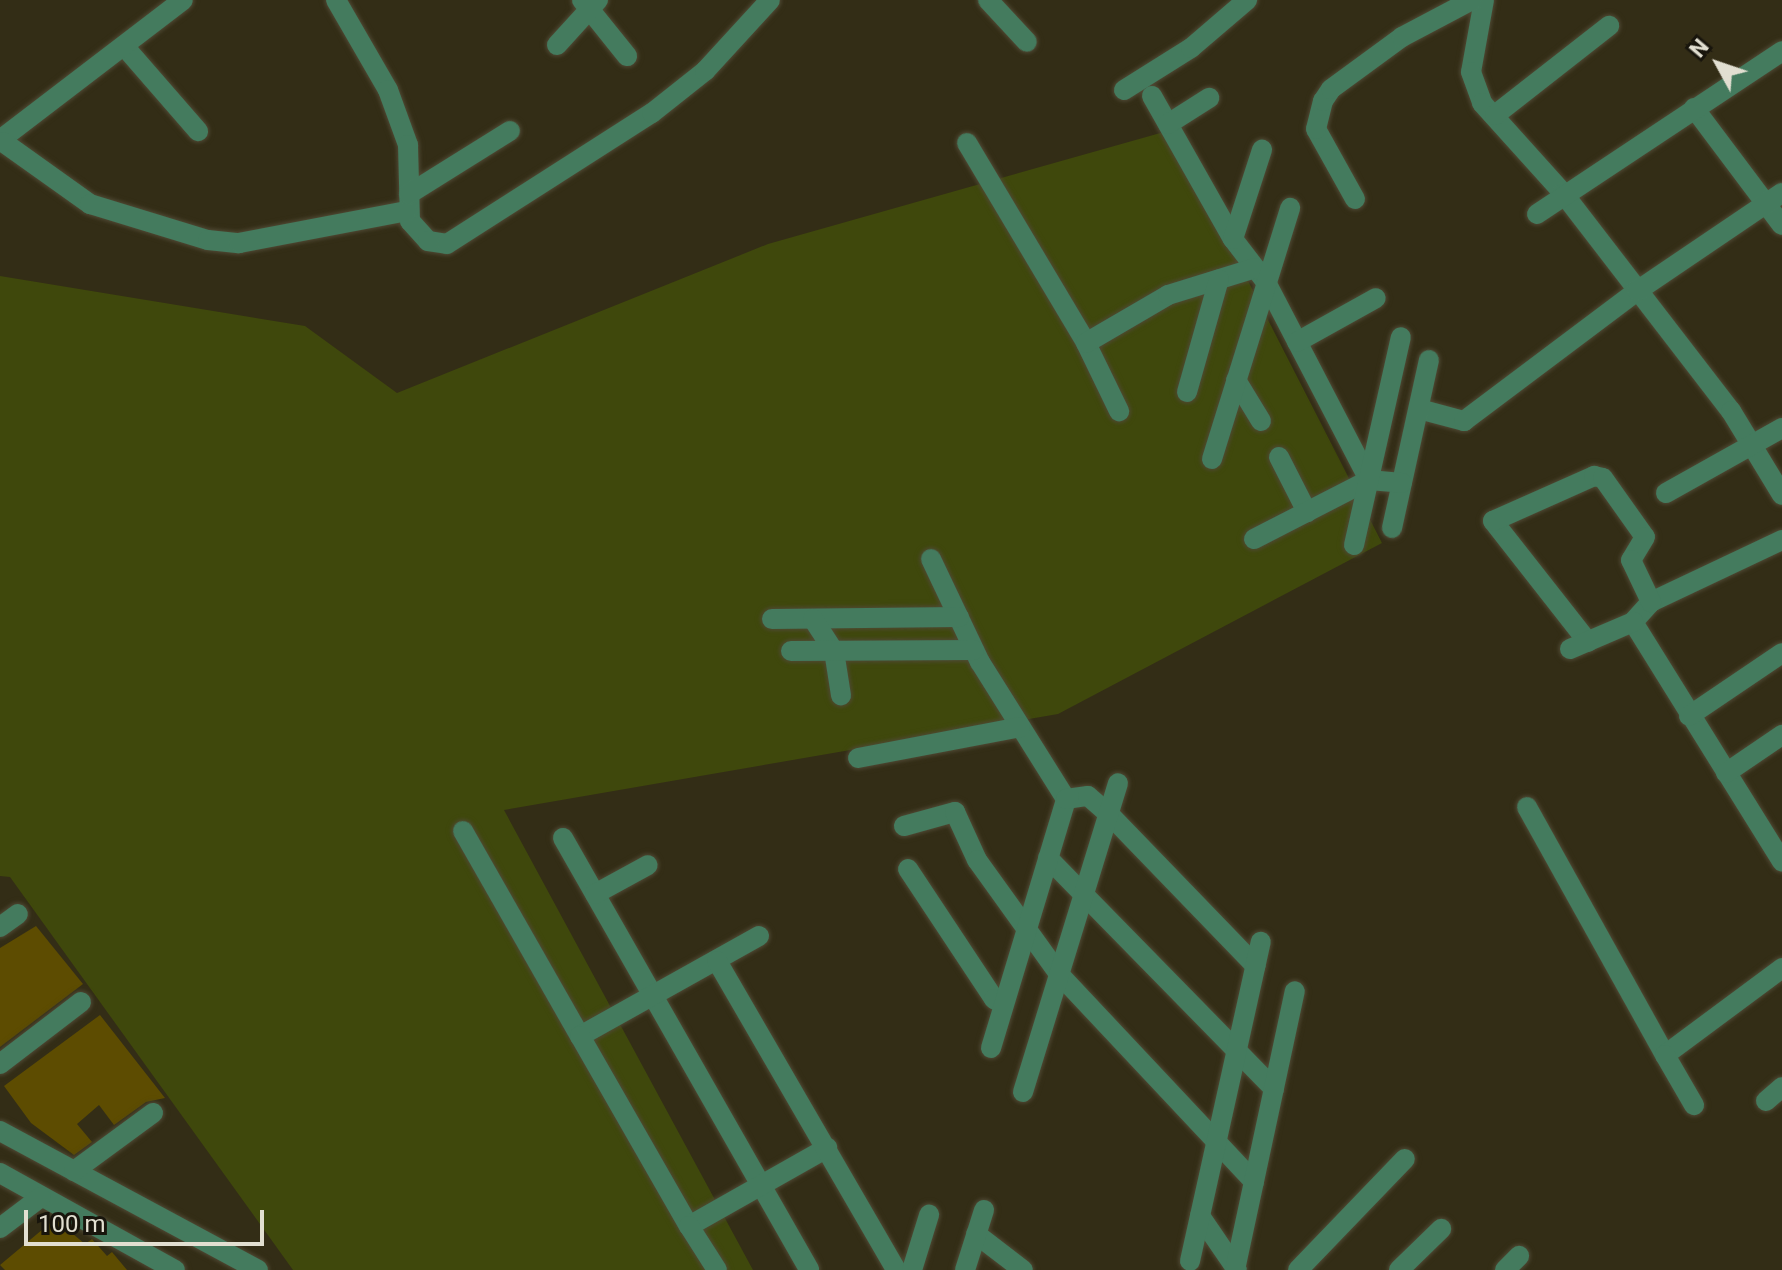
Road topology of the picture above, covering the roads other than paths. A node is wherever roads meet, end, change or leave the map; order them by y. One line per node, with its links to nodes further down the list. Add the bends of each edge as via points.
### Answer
1 (183, 0): 12 (street)
2 (336, 0): 29 (street, via 388,90 408,145)
3 (770, 0): 29 (street, via 695,80 462,238 447,244 428,241 415,232)
4 (988, 0): 10 (street)
5 (1247, 0): 15 (street, via 1191,48)
6 (1472, 0): 28 (street, via 1402,37 1331,89 1323,101 1316,129)
7 (1484, 0): 19 (street, via 1471,72 1482,103)
8 (590, 3): 11 (street); 14 (street)
9 (1609, 26): 19 (street)
10 (1027, 42)
11 (557, 45)
12 (124, 46): 21 (street); 23 (street)
13 (1782, 51): 18 (street)
14 (627, 56)
15 (1124, 90)
16 (1152, 96): 20 (street)
17 (1209, 98): 20 (street)
18 (1694, 108): 26 (street); 30 (street)
19 (1495, 115): 26 (street)
20 (1168, 124): 34 (street)
21 (198, 131)
22 (510, 131): 29 (street)
23 (1, 141): 29 (street, via 90,204 208,240 239,243)
24 (967, 143): 41 (street)
25 (1262, 150): 34 (street)
26 (1563, 193): 32 (street); 37 (street)
27 (1782, 193): 30 (street)
28 (1355, 199)
29 (408, 202)
30 (1763, 205): 33 (street); 37 (street)
31 (1290, 208): 35 (street)
32 (1537, 214)
33 (1782, 225)
34 (1233, 239): 35 (street)
35 (1260, 275): 36 (street); 40 (street); 43 (street)
36 (1219, 279): 41 (street, via 1168,295); 44 (street)
37 (1637, 291): 45 (street, via 1464,421); 49 (street, via 1731,411)
38 (1376, 298): 40 (street)
39 (1401, 337): 52 (street)
40 (1297, 342): 52 (street)
41 (1086, 343): 46 (street)
42 (1429, 360): 45 (street)
43 (1236, 380): 47 (street); 51 (street)
44 (1187, 392)
45 (1419, 409): 53 (street)
46 (1119, 411)
47 (1261, 421)
48 (1782, 428): 49 (street)
49 (1751, 446): 54 (street); 55 (street)
50 (1279, 457): 56 (street)
51 (1212, 459)
52 (1369, 480): 53 (street); 56 (street); 60 (street)
53 (1402, 483): 57 (street)
54 (1666, 493)
55 (1782, 495)
56 (1307, 512): 58 (street)
57 (1392, 528)
58 (1254, 539)
59 (1782, 540): 62 (street)
60 (1354, 545)
61 (931, 559): 63 (street)
62 (1651, 602): 67 (street); 67 (street, via 1631,560 1645,537 1603,478 1594,476 1493,521 1579,646)
63 (959, 617): 64 (street); 68 (street)
64 (876, 618): 66 (street); 71 (street)
65 (772, 619): 66 (street)
66 (813, 619): 70 (street)
67 (1633, 622): 74 (street)
68 (974, 650): 71 (street); 75 (street)
69 (791, 651): 70 (street)
70 (834, 651): 71 (street); 73 (street)
71 (890, 651)
72 (1782, 653): 74 (street)
73 (841, 695)
74 (1689, 716): 78 (street)
75 (1020, 727): 77 (street); 80 (street)
76 (1782, 735): 78 (street)
77 (858, 758)
78 (1726, 773): 86 (street)
79 (1118, 783): 82 (street)
80 (1066, 799): 82 (street, via 1088,796); 87 (street)
81 (1527, 807): 108 (street)
82 (1109, 814): 91 (street); 98 (street)
83 (904, 826): 93 (street, via 955,812 977,860)
84 (463, 831): 105 (street)
85 (563, 838): 90 (street)
86 (1780, 852)
87 (1048, 858): 91 (street); 93 (street)
88 (648, 865): 90 (street)
89 (908, 869): 104 (street, via 994,999)
90 (595, 894): 102 (street)
91 (1084, 894): 100 (street); 107 (street)
92 (18, 914): 94 (street)
93 (1027, 926): 100 (street); 104 (street)
94 (0, 927)
95 (759, 936): 97 (street)
96 (1261, 942): 98 (street)
97 (717, 961): 102 (street); 118 (street)
98 (1256, 966): 107 (street)
99 (1782, 968): 108 (street)
100 (1059, 974): 112 (street); 117 (street)
101 (1295, 991): 111 (street)
102 (652, 995): 105 (street); 123 (street)
103 (81, 1002): 109 (street)
104 (1004, 1004): 106 (street)
105 (580, 1036): 128 (street)
106 (991, 1048)
107 (1236, 1053): 111 (street); 117 (street)
108 (1665, 1055): 114 (street)
109 (0, 1064)
110 (1782, 1087): 113 (street)
111 (1274, 1089): 122 (street)
112 (1023, 1092)
113 (1766, 1101)
114 (1694, 1105)
115 (153, 1113): 120 (street)
116 (0, 1131): 120 (street)
117 (1216, 1142): 122 (street); 127 (street)
118 (827, 1148): 123 (street); 138 (street)
119 (1405, 1159): 142 (street)
120 (74, 1171): 135 (street)
121 (0, 1173): 124 (street)
122 (1254, 1182): 133 (street)
123 (761, 1189): 128 (street); 137 (street)
124 (41, 1197): 129 (street); 134 (street)
125 (984, 1210): 131 (street)
126 (929, 1215): 139 (street)
127 (1200, 1216): 132 (street); 133 (street)
128 (689, 1226): 136 (street)
129 (0, 1228)
130 (1441, 1229): 143 (street)
131 (976, 1234): 140 (street); 141 (street)
132 (1190, 1261)
133 (1236, 1269)
134 (175, 1270)
135 (258, 1270)
136 (717, 1270)
137 (809, 1270)
138 (896, 1270)
139 (912, 1270)
140 (965, 1270)
141 (1023, 1270)
142 (1298, 1270)
143 (1399, 1270)

